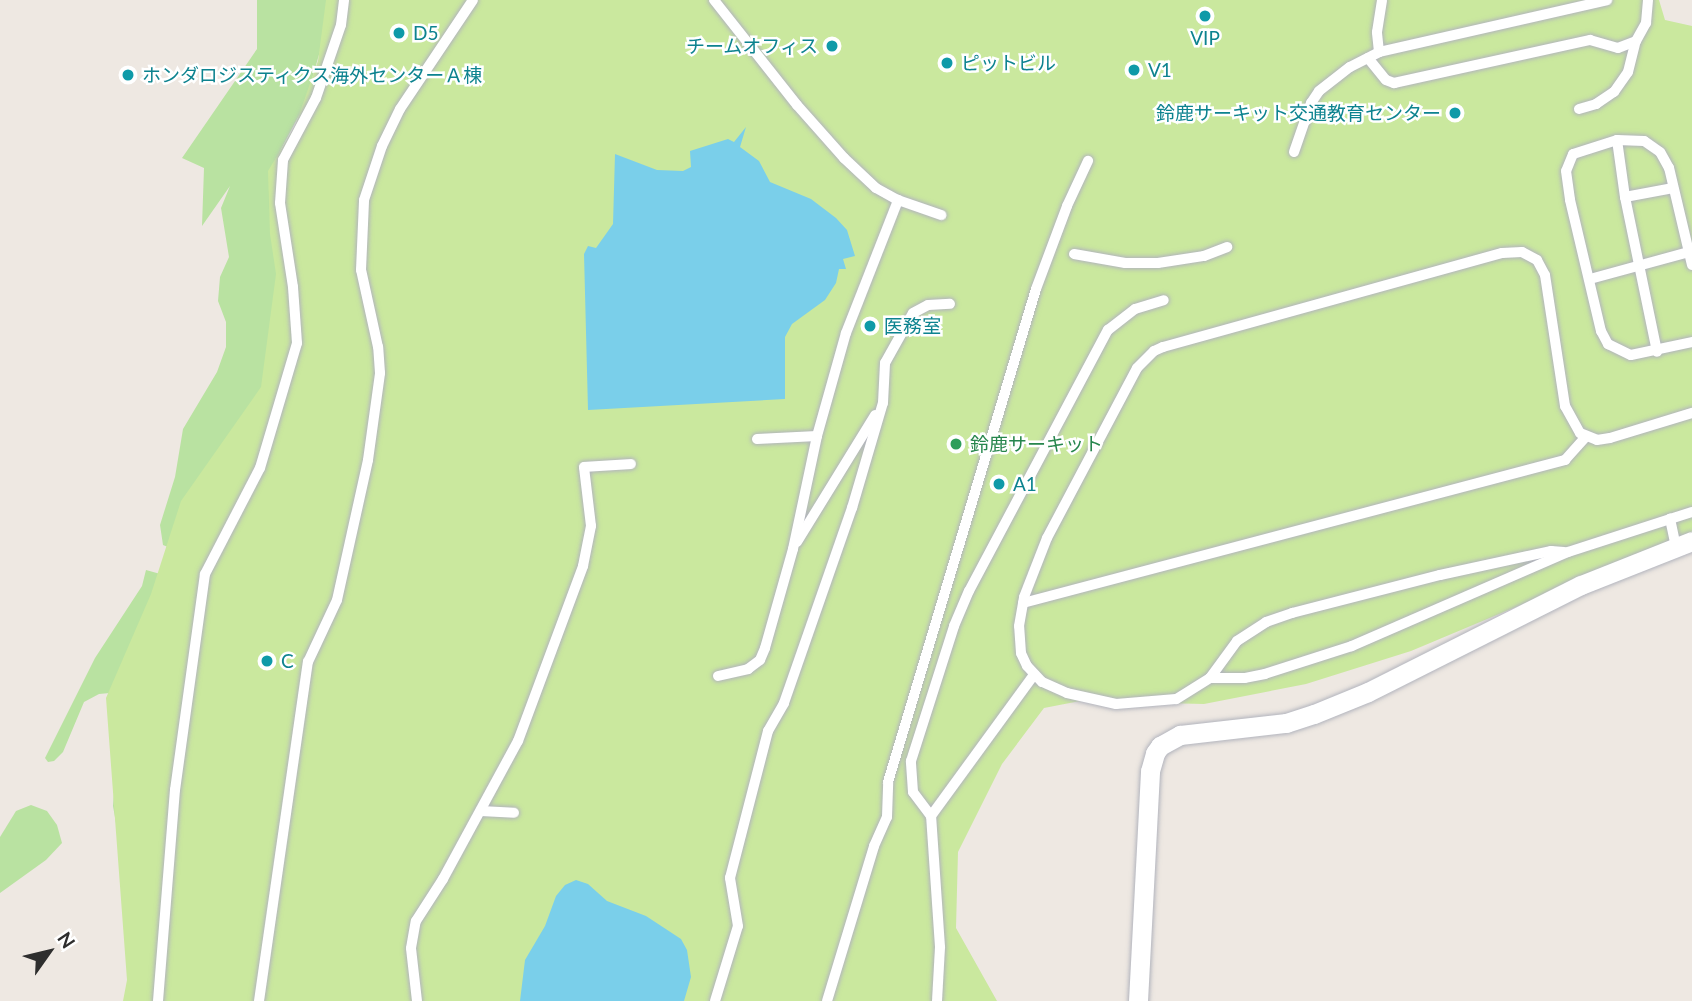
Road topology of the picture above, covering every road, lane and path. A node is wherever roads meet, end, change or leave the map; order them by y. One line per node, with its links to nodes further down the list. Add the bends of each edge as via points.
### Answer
1 (344, 0): 46 (lane, via 341,25 316,98 283,160 279,203 298,343 260,468 205,574 175,790)
2 (473, 0): 47 (lane, via 400,109 364,200 360,270 380,373 368,460 337,600 308,662)
3 (714, 0): 16 (lane, via 844,158 876,188)
4 (1382, 0): 8 (lane)
5 (1607, 0): 8 (lane)
6 (1648, 0): 7 (lane, via 1644,32)
7 (1636, 41): 9 (lane, via 1618,48 1590,40 1394,83); 10 (lane, via 1628,72 1614,92)
8 (1379, 52): 9 (lane)
9 (1368, 58): 12 (lane, via 1320,90)
10 (1579, 109)
11 (1617, 140): 14 (lane, via 1644,141 1660,152); 15 (lane); 23 (lane, via 1573,153 1566,171)
12 (1294, 152)
13 (1088, 161): 50 (lane, via 1036,289 888,782 887,817)
14 (1673, 188): 15 (lane); 19 (lane)
15 (1625, 197): 22 (lane)
16 (898, 200): 17 (lane); 30 (lane, via 853,311)
17 (942, 215)
18 (1227, 247): 20 (lane, via 1204,256 1158,263)
19 (1689, 252): 21 (lane); 22 (lane)
20 (1074, 254)
21 (1692, 265)
22 (1640, 266): 23 (lane); 27 (lane)
23 (1590, 279): 27 (lane, via 1608,344 1631,355)
24 (1164, 300): 45 (lane, via 1135,309 1108,330 968,592 911,761 914,792)
25 (950, 304): 28 (lane, via 928,305 913,313 899,333 885,363)
26 (1692, 342): 27 (lane)
27 (1657, 352)
28 (883, 402): 37 (lane); 49 (lane, via 852,508 784,704 768,731 730,878 738,926)
29 (1692, 412): 31 (lane, via 1621,435 1597,440)
30 (817, 436): 32 (lane); 37 (lane)
31 (1586, 437): 39 (lane, via 1565,460); 39 (lane, via 1564,406 1545,275 1537,260 1522,252 1502,253 1163,347 1144,359 1129,381 1057,517)
32 (757, 439)
33 (631, 464): 43 (lane, via 584,467 591,526 583,566 518,741)
34 (1692, 512): 35 (lane)
35 (1670, 519): 36 (lane); 38 (lane)
36 (1684, 544): 52 (street, via 1581,585 1368,692 1314,714 1286,723 1180,735 1160,746 1150,771)
37 (793, 549): 41 (lane, via 760,660 748,670)
38 (1568, 552): 42 (lane, via 1352,646 1265,674); 42 (lane, via 1551,551 1440,575 1266,622 1237,641)
39 (1023, 603): 40 (lane, via 1021,653)
40 (1034, 675): 42 (lane, via 1066,693 1136,705 1176,699); 45 (lane)
41 (718, 676)
42 (1210, 678)
43 (481, 811): 44 (lane); 48 (lane, via 416,921 411,948)
44 (514, 813)
45 (930, 816): 51 (lane, via 940,947)
46 (158, 1001)
47 (259, 1001)
48 (417, 1001)
49 (715, 1001)
50 (827, 1001)
51 (937, 1001)
52 (1138, 1001)

